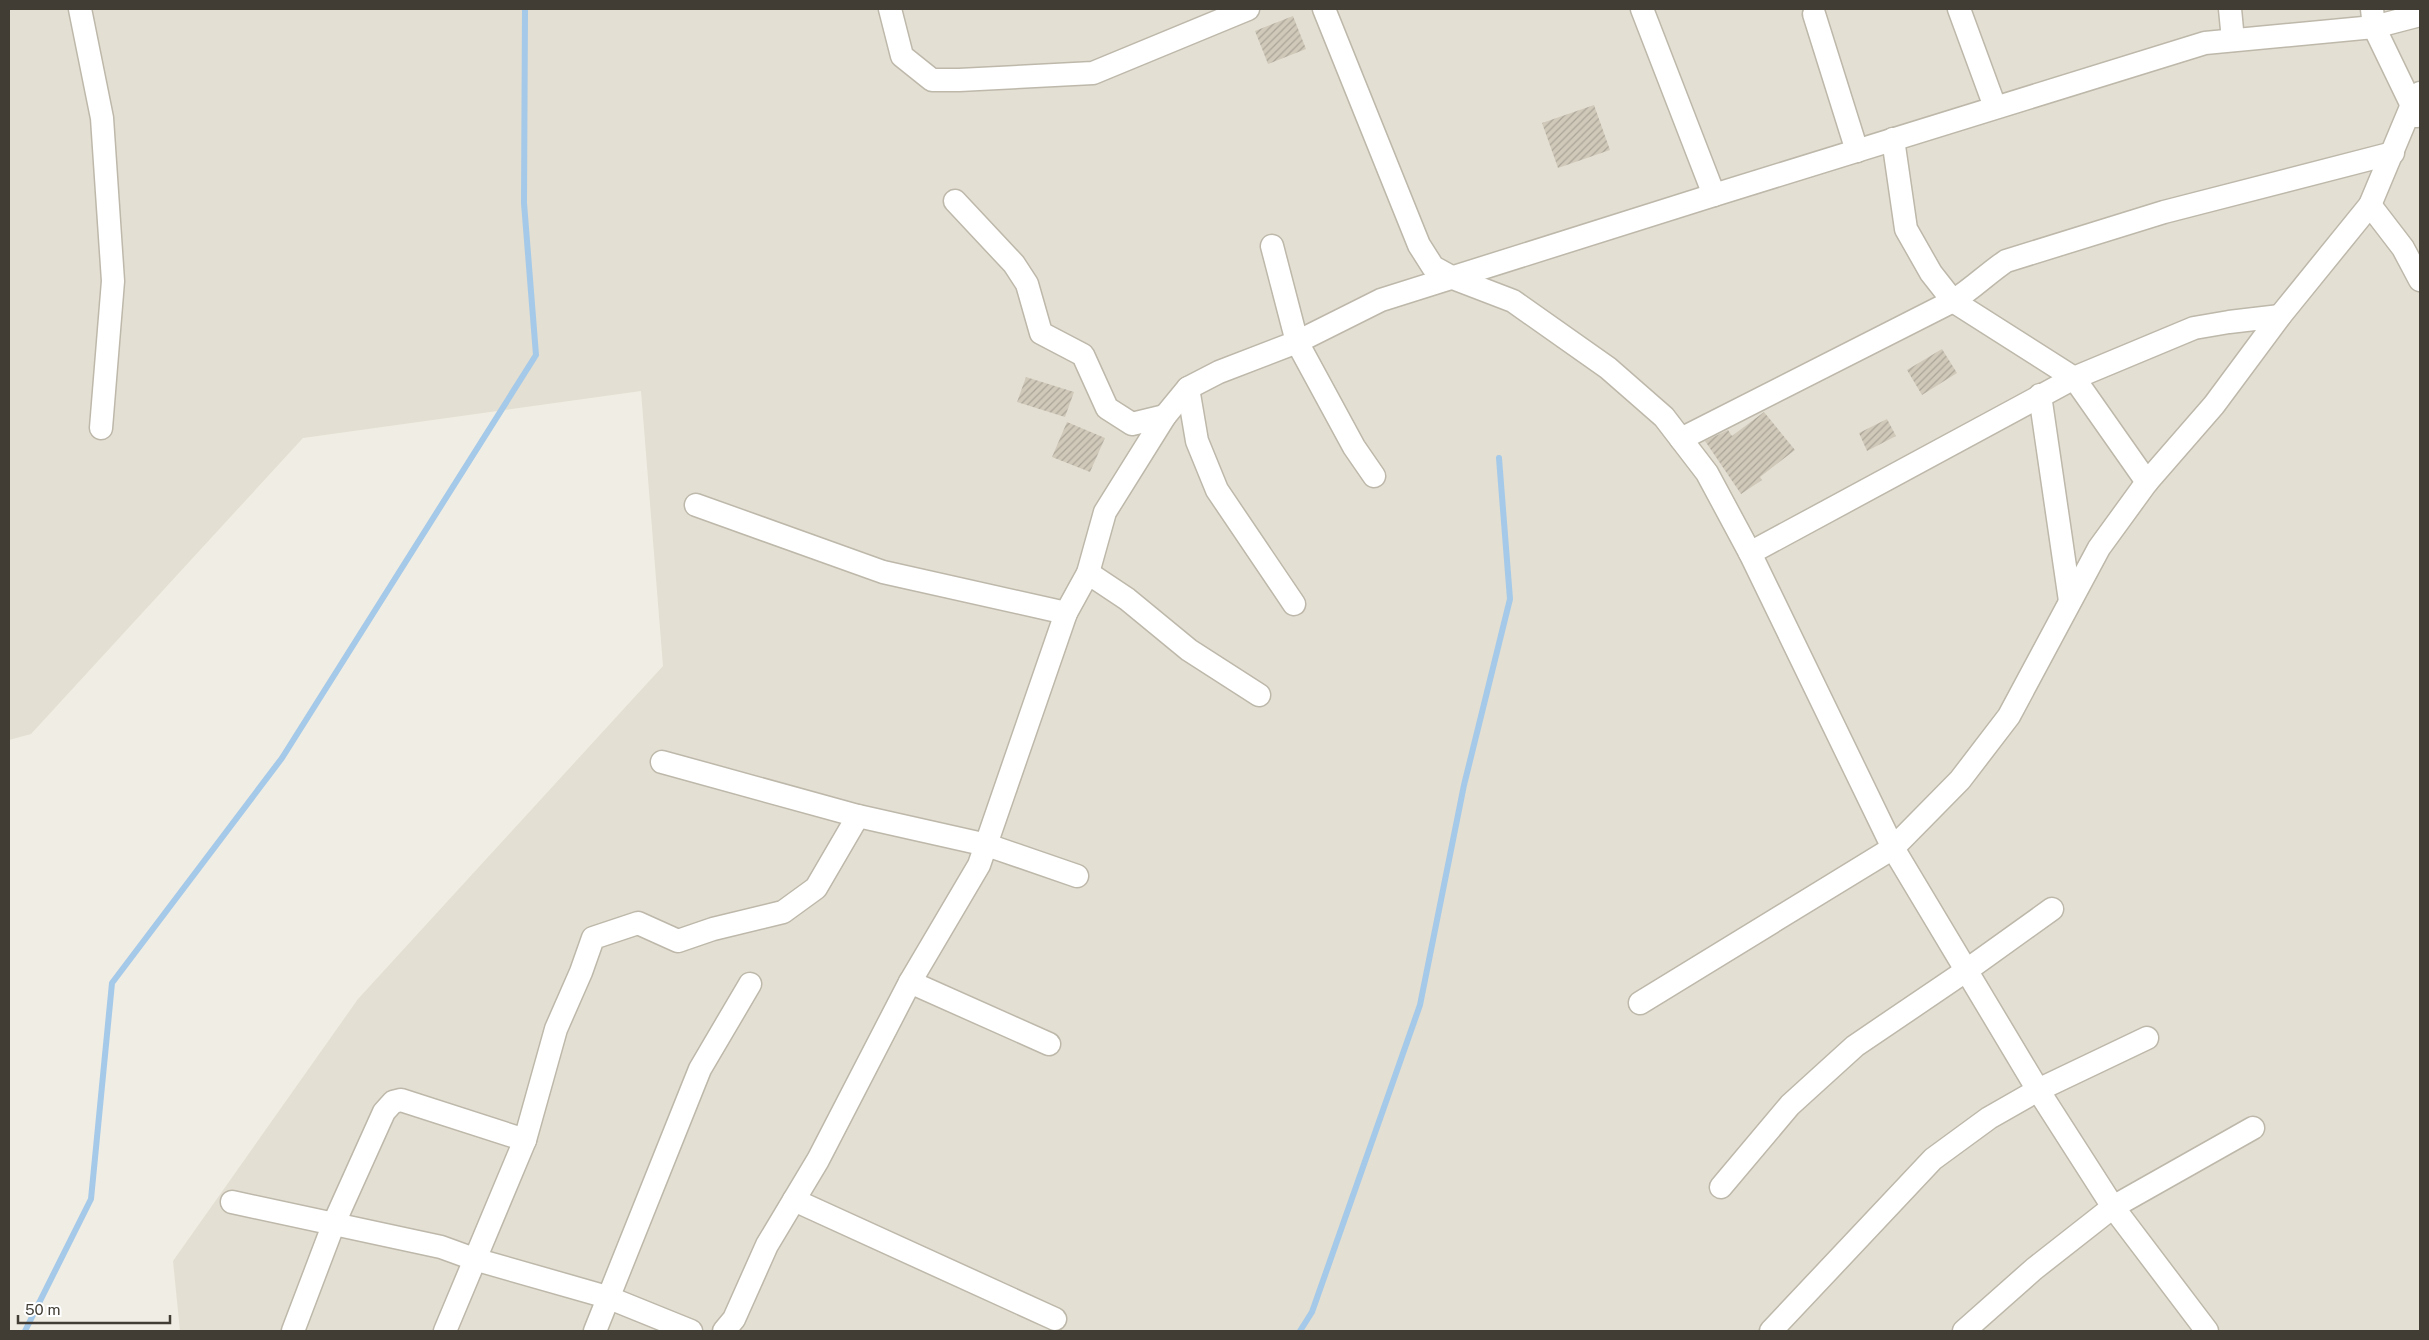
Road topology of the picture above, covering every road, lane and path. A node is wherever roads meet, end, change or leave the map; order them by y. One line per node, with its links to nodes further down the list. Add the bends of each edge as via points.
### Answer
1 (80, 9): 31 (street, via 102,118 113,281)
2 (890, 9): 3 (street, via 902,56 932,80 1092,73)
3 (1248, 9)
4 (1324, 9): 22 (street, via 1419,245 1434,267)
5 (1642, 9): 17 (street)
6 (1959, 9): 12 (street)
7 (2230, 9): 11 (street)
8 (1814, 14): 15 (street)
9 (2420, 15): 10 (street)
10 (2373, 18): 11 (street); 13 (street)
11 (2233, 40): 12 (street, via 2205,43)
12 (1996, 107): 14 (street)
13 (2417, 107): 16 (street)
14 (1893, 139): 15 (street); 24 (street, via 1906,229 1931,273)
15 (1856, 152): 17 (street)
16 (2393, 152): 19 (street); 24 (street, via 2164,212 2006,261 1976,287)
17 (1714, 194): 22 (street)
18 (955, 201): 30 (street, via 1014,264 1027,284 1041,333 1083,354 1107,408 1132,424)
19 (2370, 206): 20 (street); 25 (street)
20 (2412, 243): 23 (street)
21 (1272, 246): 26 (street)
22 (1453, 278): 26 (street, via 1381,300); 32 (street, via 1513,301 1608,368 1664,417)
23 (2420, 280)
24 (1953, 301): 27 (street); 32 (street)
25 (2280, 316): 27 (street, via 2194,328); 34 (street, via 2214,405)
26 (1297, 342): 28 (street, via 1219,372); 33 (street, via 1354,447)
27 (2074, 378): 29 (street); 34 (street)
28 (1188, 388): 30 (street); 39 (street, via 1197,441 1217,490)
29 (2040, 395): 36 (street); 38 (street)
30 (1165, 416): 37 (street, via 1105,512)
31 (101, 428)
32 (1682, 439): 36 (street, via 1707,473)
33 (1374, 476)
34 (2148, 482): 38 (street, via 2099,548)
35 (696, 505): 40 (street, via 883,572)
36 (1750, 553): 45 (street)
37 (1088, 573): 40 (street); 41 (street, via 1127,599 1189,650)
38 (2070, 600): 45 (street, via 2009,716 1960,780)
39 (1294, 604)
40 (1066, 613): 44 (street)
41 (1259, 695)
42 (662, 762): 43 (street)
43 (858, 816): 44 (street); 56 (street, via 816,888 784,912 678,940 638,923 593,938 556,1029)
44 (988, 845): 46 (street); 49 (street)
45 (1893, 848): 48 (street); 51 (street)
46 (1077, 876)
47 (2052, 909): 48 (street)
48 (1967, 970): 54 (street); 57 (street, via 1854,1046 1790,1105)
49 (910, 982): 53 (street); 58 (street)
50 (750, 984): 63 (street, via 700,1069)
51 (1640, 1003)
52 (2147, 1038): 54 (street)
53 (1050, 1044)
54 (2038, 1090): 60 (street); 70 (street, via 1989,1118 1933,1159)
55 (2253, 1128): 60 (street)
56 (526, 1140): 61 (street, via 401,1100 392,1102 384,1112); 62 (street)
57 (1721, 1187)
58 (794, 1200): 64 (street); 69 (street, via 767,1245)
59 (232, 1202): 61 (street)
60 (2113, 1207): 71 (street, via 2034,1269); 72 (street)
61 (334, 1223): 62 (street, via 441,1247); 65 (street)
62 (474, 1259): 63 (street); 66 (street)
63 (607, 1297): 67 (street); 68 (street)
64 (1056, 1319)
65 (293, 1331)
66 (445, 1331)
67 (595, 1331)
68 (691, 1331)
69 (726, 1331)
70 (1771, 1331)
71 (1964, 1331)
72 (2207, 1331)

